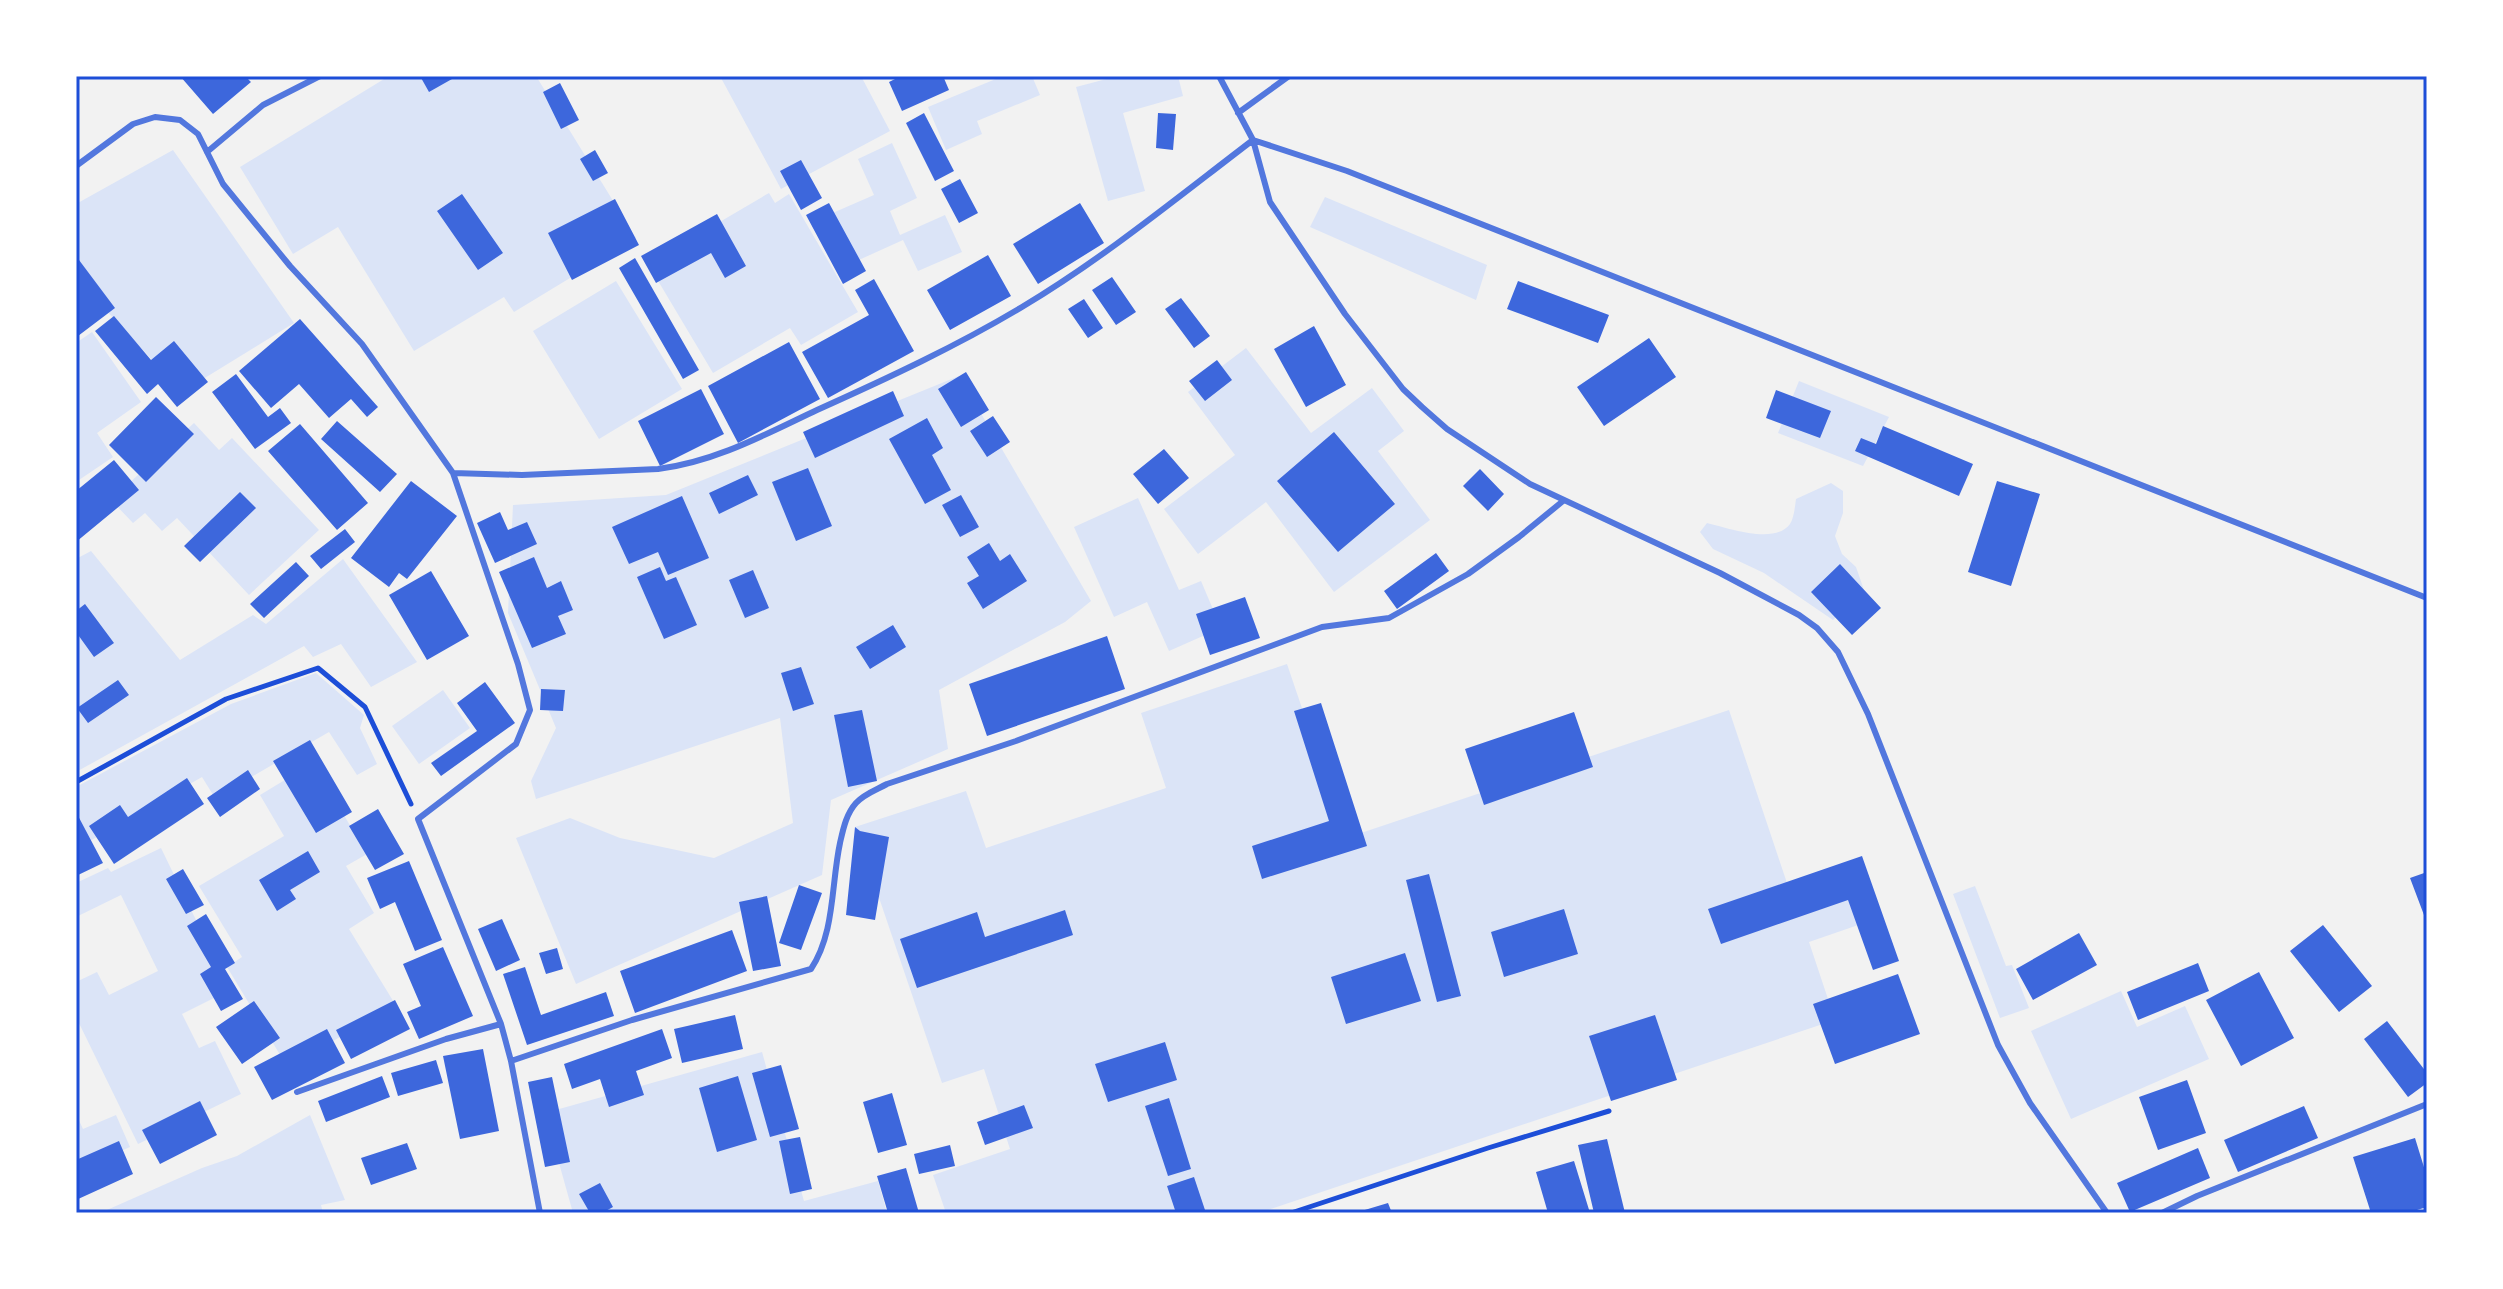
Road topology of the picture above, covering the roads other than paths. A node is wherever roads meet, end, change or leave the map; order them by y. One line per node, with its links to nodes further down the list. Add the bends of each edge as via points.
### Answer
1 (320, 76): 6 (lane, via 263,105)
2 (1219, 76): 4 (lane)
3 (1289, 76): 4 (lane)
4 (1238, 113): 5 (lane)
5 (1253, 140): 8 (lane, via 1108,251 1022,307 898,373 725,452 658,469); 9 (lane, via 1270,202 1403,389 1447,429); 10 (lane, via 1347,171)
6 (207, 152): 7 (lane, via 198,134 180,120 155,117 133,124); 8 (lane, via 223,184 362,344)
7 (76, 166)
8 (453, 473): 11 (lane, via 530,710 516,744 418,819)
9 (1563, 501): 12 (lane, via 1468,574 1389,618 1322,627 867,794 845,824 825,943 811,969); 16 (lane, via 1778,604 1817,628 1838,652 1868,714 1998,1045 2030,1103)
10 (2427, 598)
11 (501, 1024): 12 (lane); 13 (lane)
12 (511, 1061): 15 (lane)
13 (297, 1092)
14 (2427, 1104): 17 (lane)
15 (540, 1213)
16 (2107, 1213)
17 (2162, 1213)

